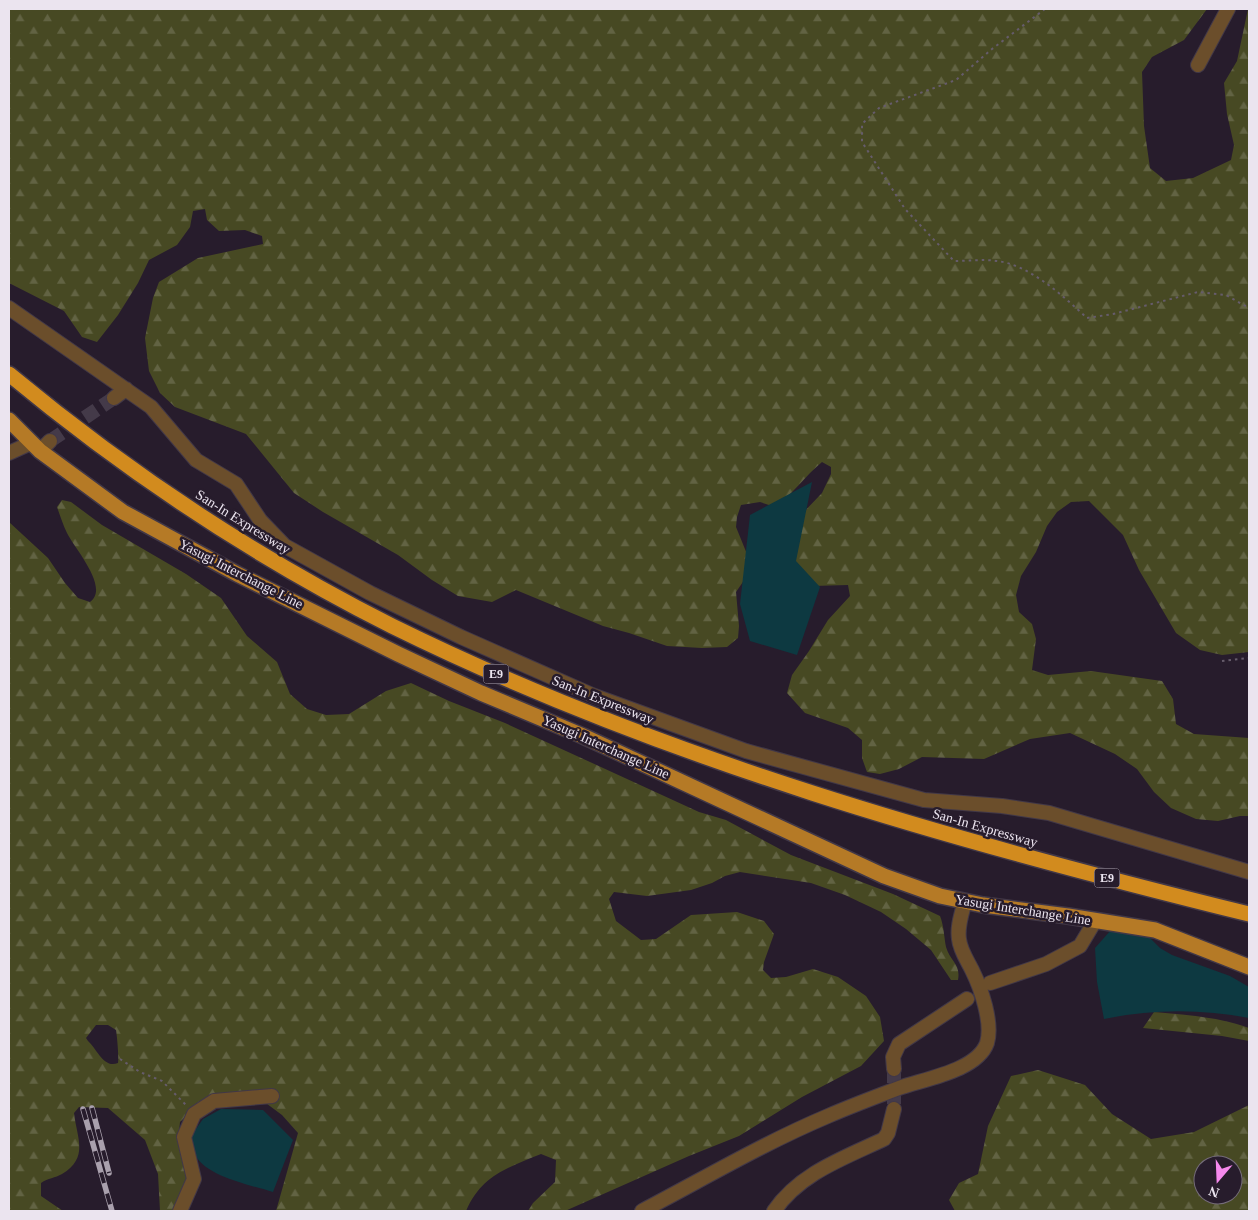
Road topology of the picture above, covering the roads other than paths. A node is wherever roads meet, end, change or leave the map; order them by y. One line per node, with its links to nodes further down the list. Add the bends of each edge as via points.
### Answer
1 (1228, 9): 2 (street)
2 (1198, 65)
3 (9, 308): 5 (street)
4 (9, 374): 12 (highway, San-In Expressway / E9, via 160,490 222,530 306,580 481,667 687,751 818,795 1038,860)
5 (126, 389): 6 (street); 10 (street, via 151,406 196,460 236,484 260,520 285,546 370,593 592,695 746,752 853,781 924,800 1049,813)
6 (114, 398)
7 (9, 420): 8 (main road, Yasugi Interchange Line)
8 (40, 445): 9 (street); 11 (main road, Yasugi Interchange Line, via 123,512 237,574 398,654 481,694 691,785 884,876)
9 (9, 453)
10 (1249, 872)
11 (964, 901): 13 (main road, Yasugi Interchange Line); 21 (street, via 958,927 959,941 976,979 988,1026 987,1042 981,1054 958,1068 827,1116)
12 (1249, 914)
13 (1095, 921): 14 (main road, Yasugi Interchange Line, via 1155,930); 15 (street, via 1080,946 1046,964)
14 (1249, 967)
15 (990, 983)
16 (967, 999): 17 (street, via 899,1044 893,1057)
17 (894, 1069)
18 (272, 1096): 20 (street, via 214,1102 194,1114 184,1137 194,1179)
19 (894, 1109): 22 (street, via 884,1139 805,1178)
20 (180, 1211)
21 (642, 1211)
22 (774, 1211)

